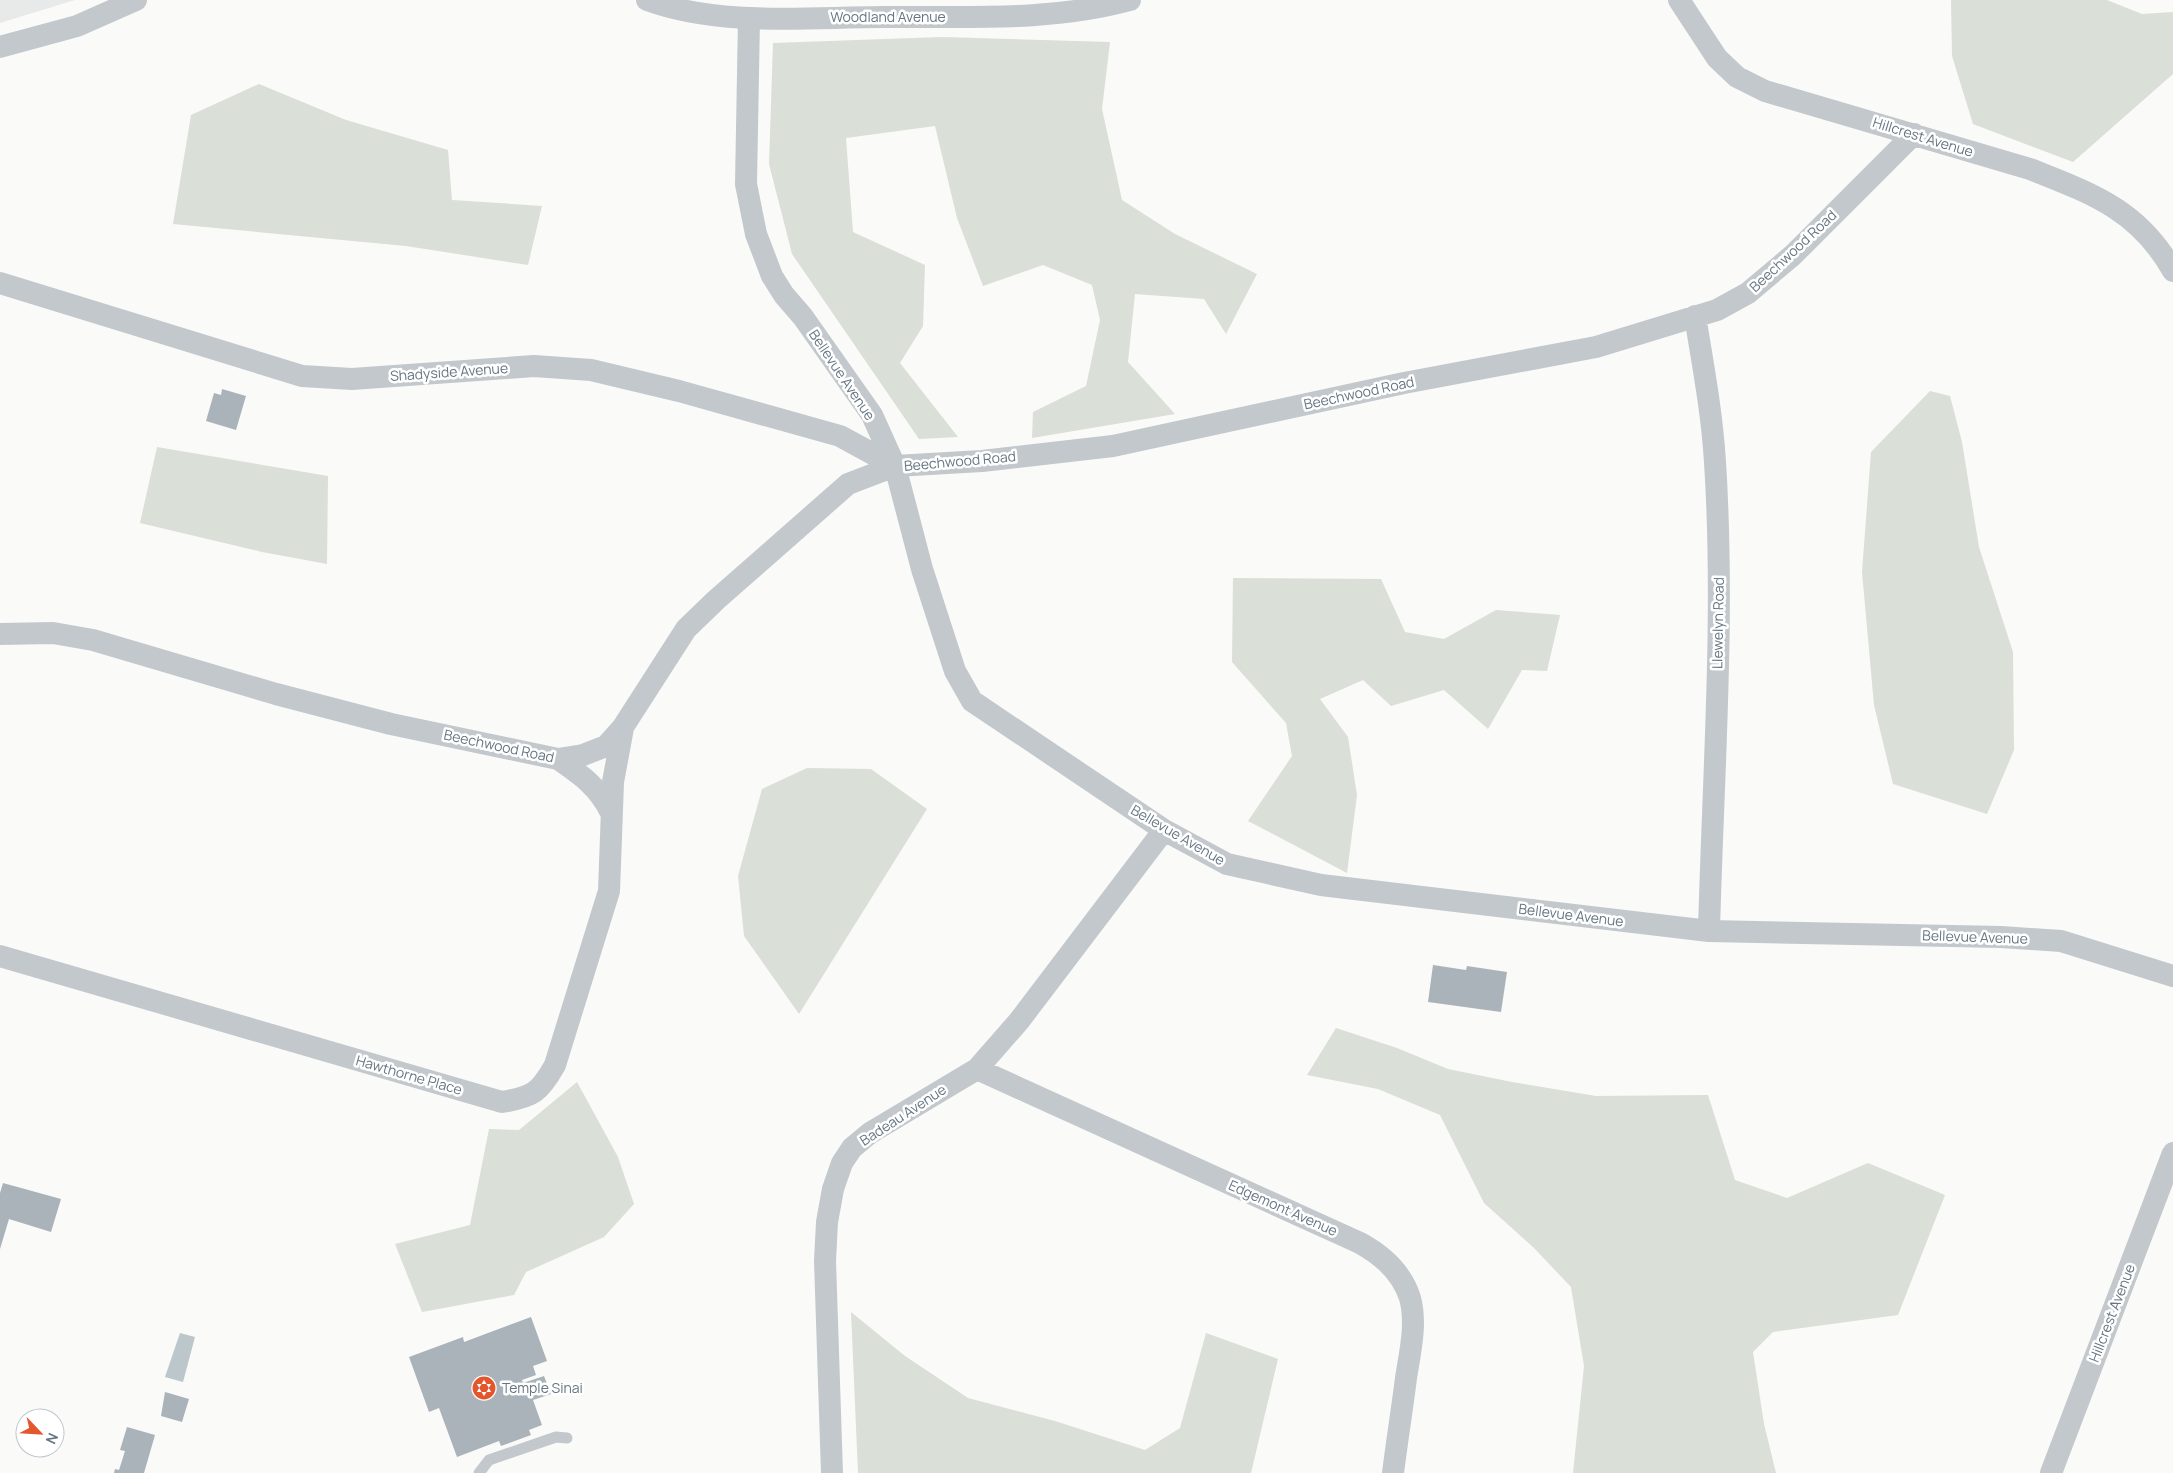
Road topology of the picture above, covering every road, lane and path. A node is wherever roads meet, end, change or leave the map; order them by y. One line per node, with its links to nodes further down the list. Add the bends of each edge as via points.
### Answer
1 (136, 0): 5 (street)
2 (647, 0): 6 (street, Woodland Avenue, via 668,8)
3 (1130, 0): 6 (street, Woodland Avenue, via 1064,12 1017,16)
4 (1679, 0): 8 (street, Hillcrest Avenue, via 1717,58 1736,77 1765,91)
5 (101, 7): 7 (street, via 69,29)
6 (749, 18): 12 (street, Bellevue Avenue, via 746,184 756,234 769,269 784,296 860,394)
7 (0, 47)
8 (1914, 134): 9 (street, Hillcrest Avenue, via 2030,169 2097,198 2126,214 2154,241); 11 (street, Beechwood Road, via 1793,254 1748,293 1716,310)
9 (2173, 271)
10 (0, 284): 12 (street, Shadyside Avenue, via 302,376 352,379 534,366 591,370 840,436)
11 (1694, 316): 12 (street, Beechwood Road, via 1596,347 1404,382 1113,446 982,461); 18 (street, Llewelyn Road, via 1709,401 1718,542 1719,650)
12 (895, 466): 14 (street, Beechwood Road, via 848,484 716,600 686,629); 17 (street, Bellevue Avenue, via 922,569 954,671 972,701)
13 (0, 634): 15 (street, Beechwood Road, via 53,633 93,640 391,724)
14 (624, 727): 15 (street, Beechwood Road, via 606,746 583,755); 16 (street, Hawthorne Place, via 613,782)
15 (558, 759): 16 (street, Hawthorne Place, via 592,784)
16 (611, 813): 19 (street, Hawthorne Place, via 609,891 555,1065 543,1086 524,1098 502,1102)
17 (1164, 830): 18 (street, Bellevue Avenue, via 1227,864 1321,886); 21 (street, Badeau Avenue, via 1019,1021)
18 (1708, 931): 20 (street, Bellevue Avenue, via 2061,941)
19 (0, 956)
20 (2173, 976)
21 (976, 1069): 25 (street, Badeau Avenue, via 870,1133 852,1148 833,1189 825,1261); 26 (street, Edgemont Avenue, via 1360,1243 1389,1264 1404,1283 1414,1328)
22 (2173, 1153): 27 (street, Hillcrest Avenue)
23 (567, 1438): 24 (lane, via 556,1437 489,1460)
24 (478, 1473)
25 (832, 1473)
26 (1393, 1473)
27 (2051, 1473)

